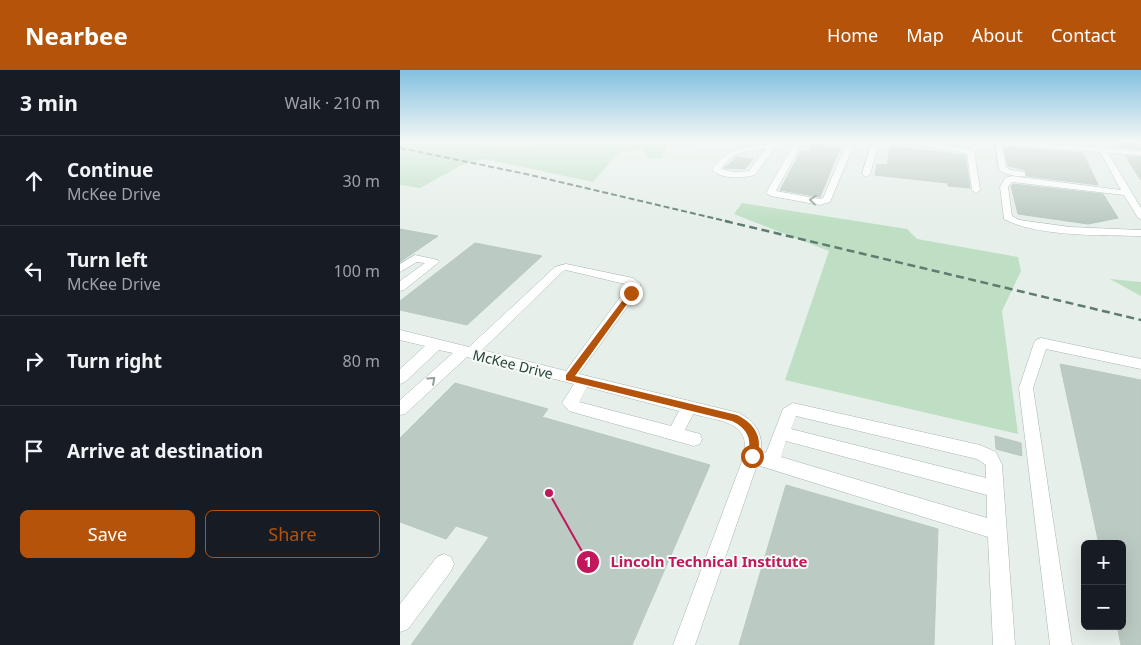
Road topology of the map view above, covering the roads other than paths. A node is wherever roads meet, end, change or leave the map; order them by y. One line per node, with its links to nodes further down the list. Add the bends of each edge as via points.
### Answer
1 (718, 168): 2 (lane, via 716,170 719,172 735,175 752,173)
2 (756, 168)
3 (786, 168): 4 (lane, one-way to 3, via 827,200 820,202 772,194)
4 (840, 168)
5 (868, 168): 9 (lane)
6 (973, 168): 10 (lane)
7 (1002, 168): 12 (lane, via 1008,172)
8 (1114, 168): 12 (lane)
9 (866, 174)
10 (976, 190)
11 (1141, 193): 12 (lane)
12 (1130, 194): 13 (lane); 14 (lane, via 1012,180 1004,187 1007,217 1016,223)
13 (1141, 216)
14 (1141, 233)
15 (400, 269): 16 (lane, via 416,258 434,262)
16 (400, 287)
17 (400, 335): 18 (lane, McKee Drive)
18 (436, 344): 19 (lane, McKee Drive); 21 (lane)
19 (467, 352): 22 (lane, McKee Drive); 22 (lane, via 559,269 566,267 630,281 635,284 631,293); 24 (lane, one-way to 19)
20 (1141, 364): 36 (lane, via 1041,343 1026,388)
21 (400, 378)
22 (576, 379): 23 (lane, McKee Drive); 26 (lane, via 570,403 574,408)
23 (689, 407): 26 (lane); 28 (lane, McKee Drive, via 743,422 754,437)
24 (400, 408)
25 (781, 433): 29 (lane); 30 (lane); 30 (lane, via 793,409 980,452 990,457 994,465)
26 (675, 434): 27 (lane)
27 (694, 439)
28 (752, 456): 29 (lane); 34 (lane, McKee Drive)
29 (771, 462): 31 (lane)
30 (995, 489): 31 (lane)
31 (997, 530): 35 (lane)
32 (444, 564): 33 (lane)
33 (401, 617)
34 (684, 645)
35 (1004, 645)
36 (1061, 645)

